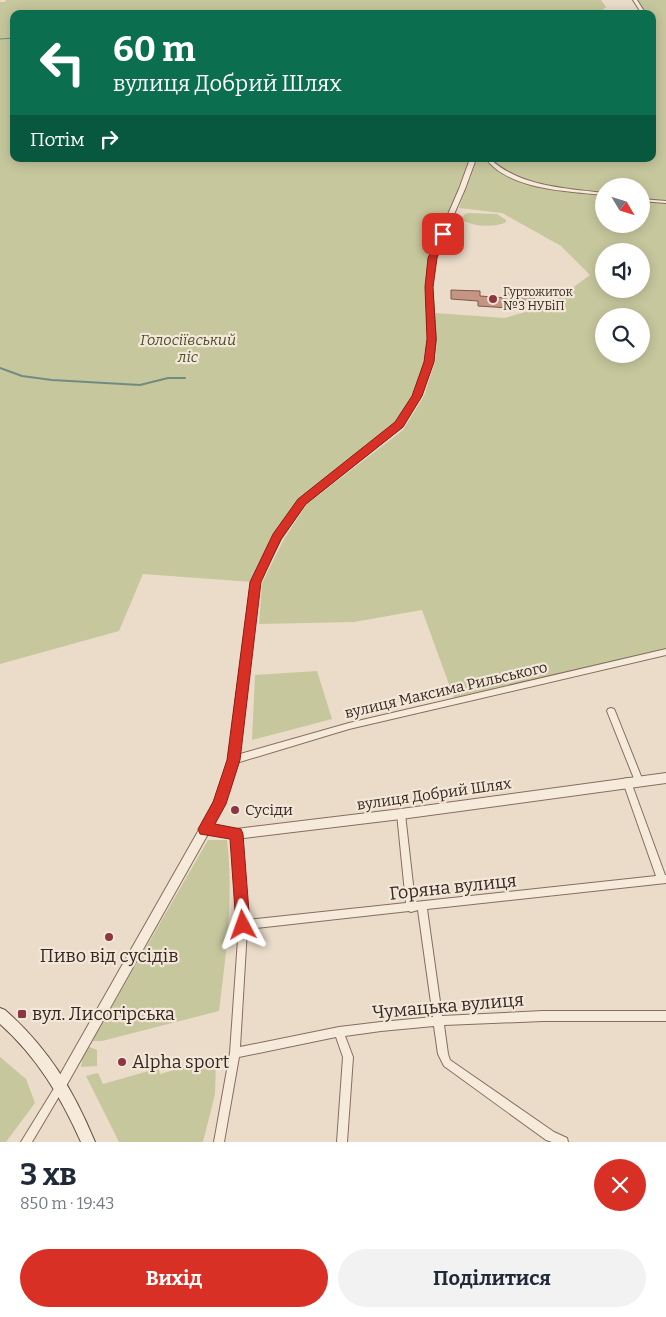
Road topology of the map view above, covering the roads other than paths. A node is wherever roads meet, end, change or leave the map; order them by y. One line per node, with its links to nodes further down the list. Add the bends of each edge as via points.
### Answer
1 (471, 162): 8 (street, via 432,258 429,287 432,339 429,362 417,396 399,425 302,502 277,537 255,582)
2 (491, 162): 3 (street, via 504,174 536,184)
3 (595, 193)
4 (650, 201): 5 (street)
5 (666, 202)
6 (666, 652): 8 (street, вулиця Максима Рильського, via 349,726)
7 (610, 711): 10 (street)
8 (233, 760): 13 (street, via 219,804)
9 (666, 778): 10 (street, вулиця Добрий Шлях)
10 (639, 781): 11 (street, вулиця Добрий Шлях)
11 (627, 782): 12 (street, вулиця Добрий Шлях); 15 (street)
12 (401, 814): 14 (street, вулиця Добрий Шлях); 17 (street)
13 (205, 829): 14 (street, вулиця Добрий Шлях); 24 (street)
14 (236, 834): 18 (street)
15 (664, 879): 16 (street, Горяна вулиця)
16 (422, 907): 17 (street, Горяна вулиця); 21 (street)
17 (411, 908): 18 (street, Горяна вулиця)
18 (243, 925): 23 (street)
19 (0, 1015): 24 (main road, via 29,1043)
20 (666, 1016): 21 (street, Чумацька вулиця, via 531,1016)
21 (438, 1021): 22 (street, Чумацька вулиця); 29 (street, via 447,1063)
22 (339, 1032): 23 (street, Чумацька вулиця); 28 (street, via 348,1057)
23 (235, 1053): 27 (street)
24 (61, 1084): 25 (street); 26 (main road)
25 (26, 1142)
26 (88, 1142)
27 (219, 1142)
28 (342, 1142)
29 (562, 1142)

